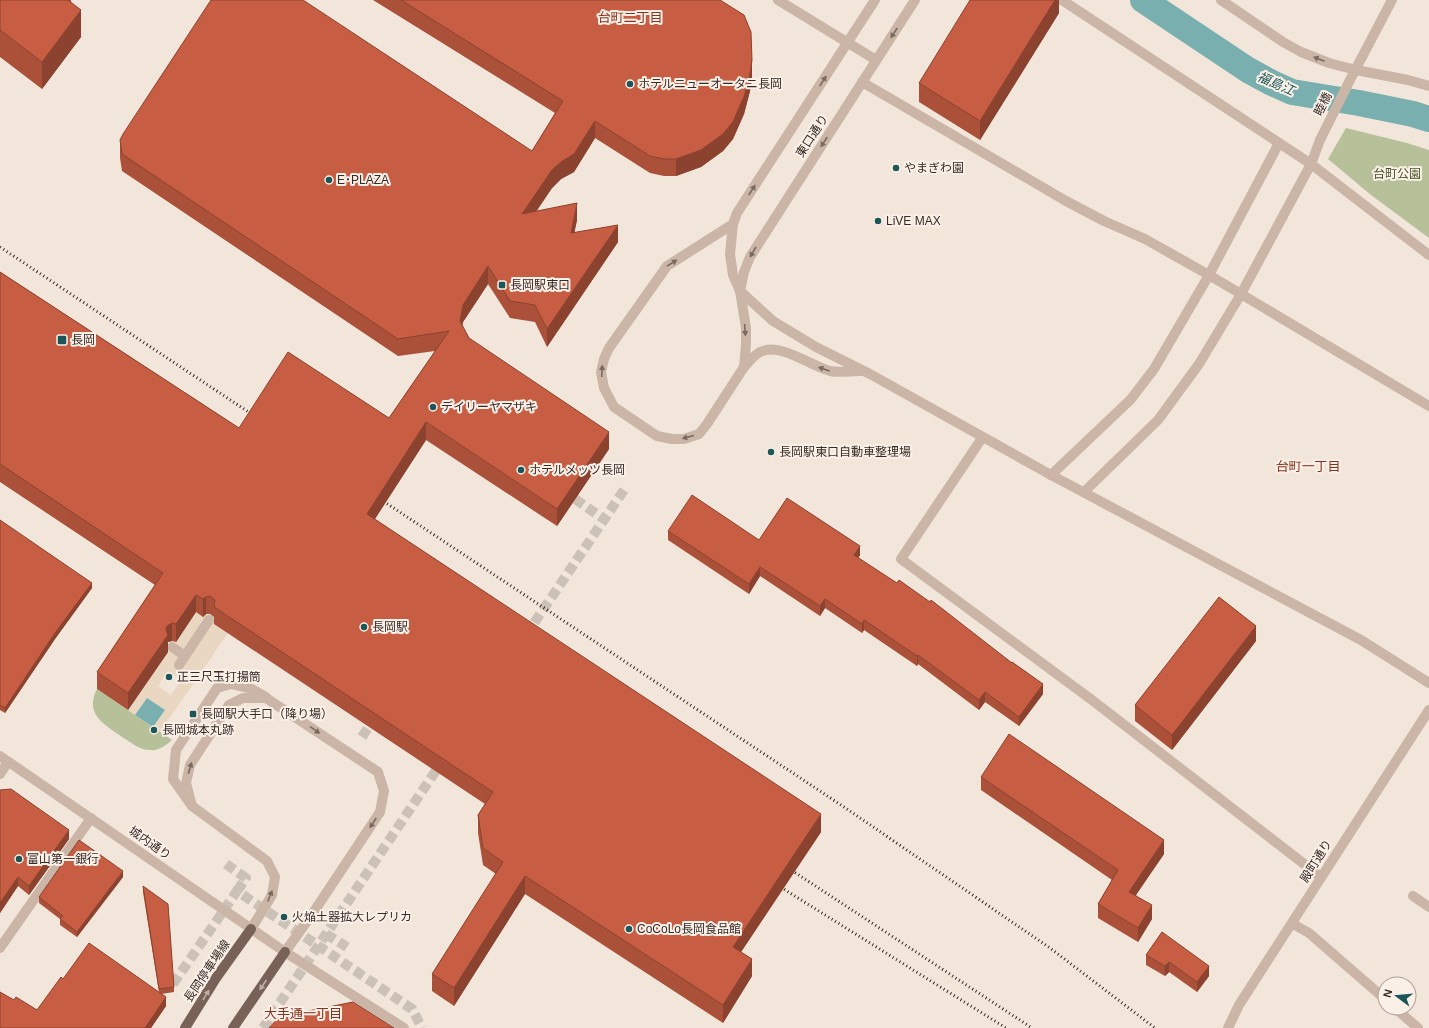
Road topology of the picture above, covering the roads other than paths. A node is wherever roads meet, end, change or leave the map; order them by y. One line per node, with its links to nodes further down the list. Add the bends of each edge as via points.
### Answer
1 (778, 0): 7 (street)
2 (875, 0): 7 (street, 東口通り)
3 (915, 0): 8 (street, 東口通り, one-way to 8)
4 (1062, 0): 12 (street)
5 (1221, 0): 9 (street, one-way to 5, via 1283,42)
6 (1392, 0): 9 (street, 睦橋)
7 (848, 42): 8 (street); 14 (street, 東口通り, one-way to 7, via 737,213)
8 (876, 60): 10 (street, 東口通り)
9 (1353, 74): 11 (street, via 1408,80); 13 (street, 睦橋)
10 (862, 82): 16 (street, via 1066,201 1145,239); 17 (street, 東口通り, one-way to 17, via 759,241 744,272)
11 (1429, 86)
12 (1279, 143): 13 (street); 16 (street)
13 (1311, 164): 15 (street); 18 (street, 睦橋)
14 (733, 224): 17 (street, via 730,254 733,275); 19 (street, one-way to 14, via 699,434 684,439 657,436 614,407 604,388 601,372 609,348 667,266)
15 (1429, 255)
16 (1209, 275): 18 (street); 23 (street, via 1154,370 1131,399)
17 (740, 291): 19 (street, one-way to 19, via 746,328); 20 (street, via 773,321)
18 (1241, 294): 21 (street); 24 (street, 睦橋, via 1199,364 1158,420)
19 (744, 367): 20 (street, one-way to 19, via 831,371 789,354 770,350 760,352)
20 (863, 371): 22 (street)
21 (1429, 406)
22 (982, 438): 23 (street); 36 (street, via 901,559 1086,696)
23 (1051, 475): 24 (street)
24 (1084, 492): 29 (street, via 1361,640)
25 (209, 620): 27 (street)
26 (172, 647): 27 (street)
27 (185, 656): 28 (street)
28 (179, 665)
29 (1429, 683)
30 (266, 698): 34 (street, one-way to 30, via 186,784 190,764 229,705 243,698); 34 (street, via 252,689 231,684 217,688 176,750 173,779); 42 (street, one-way to 42, via 378,772 384,791 380,812)
31 (1429, 710): 36 (street, 殿町通り)
32 (4, 759): 33 (street); 35 (street, 城内通り)
33 (0, 774)
34 (192, 806): 40 (street, one-way to 34, via 272,895 275,877 267,861)
35 (90, 818): 40 (street, 城内通り); 41 (street)
36 (1321, 877): 39 (street, 殿町通り)
37 (1413, 896): 38 (street)
38 (1429, 907)
39 (1293, 924): 43 (street, via 1309,933); 48 (street, 殿町通り, via 1239,1005)
40 (251, 929): 42 (street, 城内通り); 45 (main road, 長岡停車場線, one-way to 40)
41 (0, 948)
42 (285, 952): 46 (main road, one-way to 46); 47 (street, 城内通り)
43 (1377, 992)
44 (1404, 1016): 49 (street)
45 (185, 1028)
46 (233, 1028)
47 (404, 1028)
48 (1228, 1028)
49 (1418, 1028)

